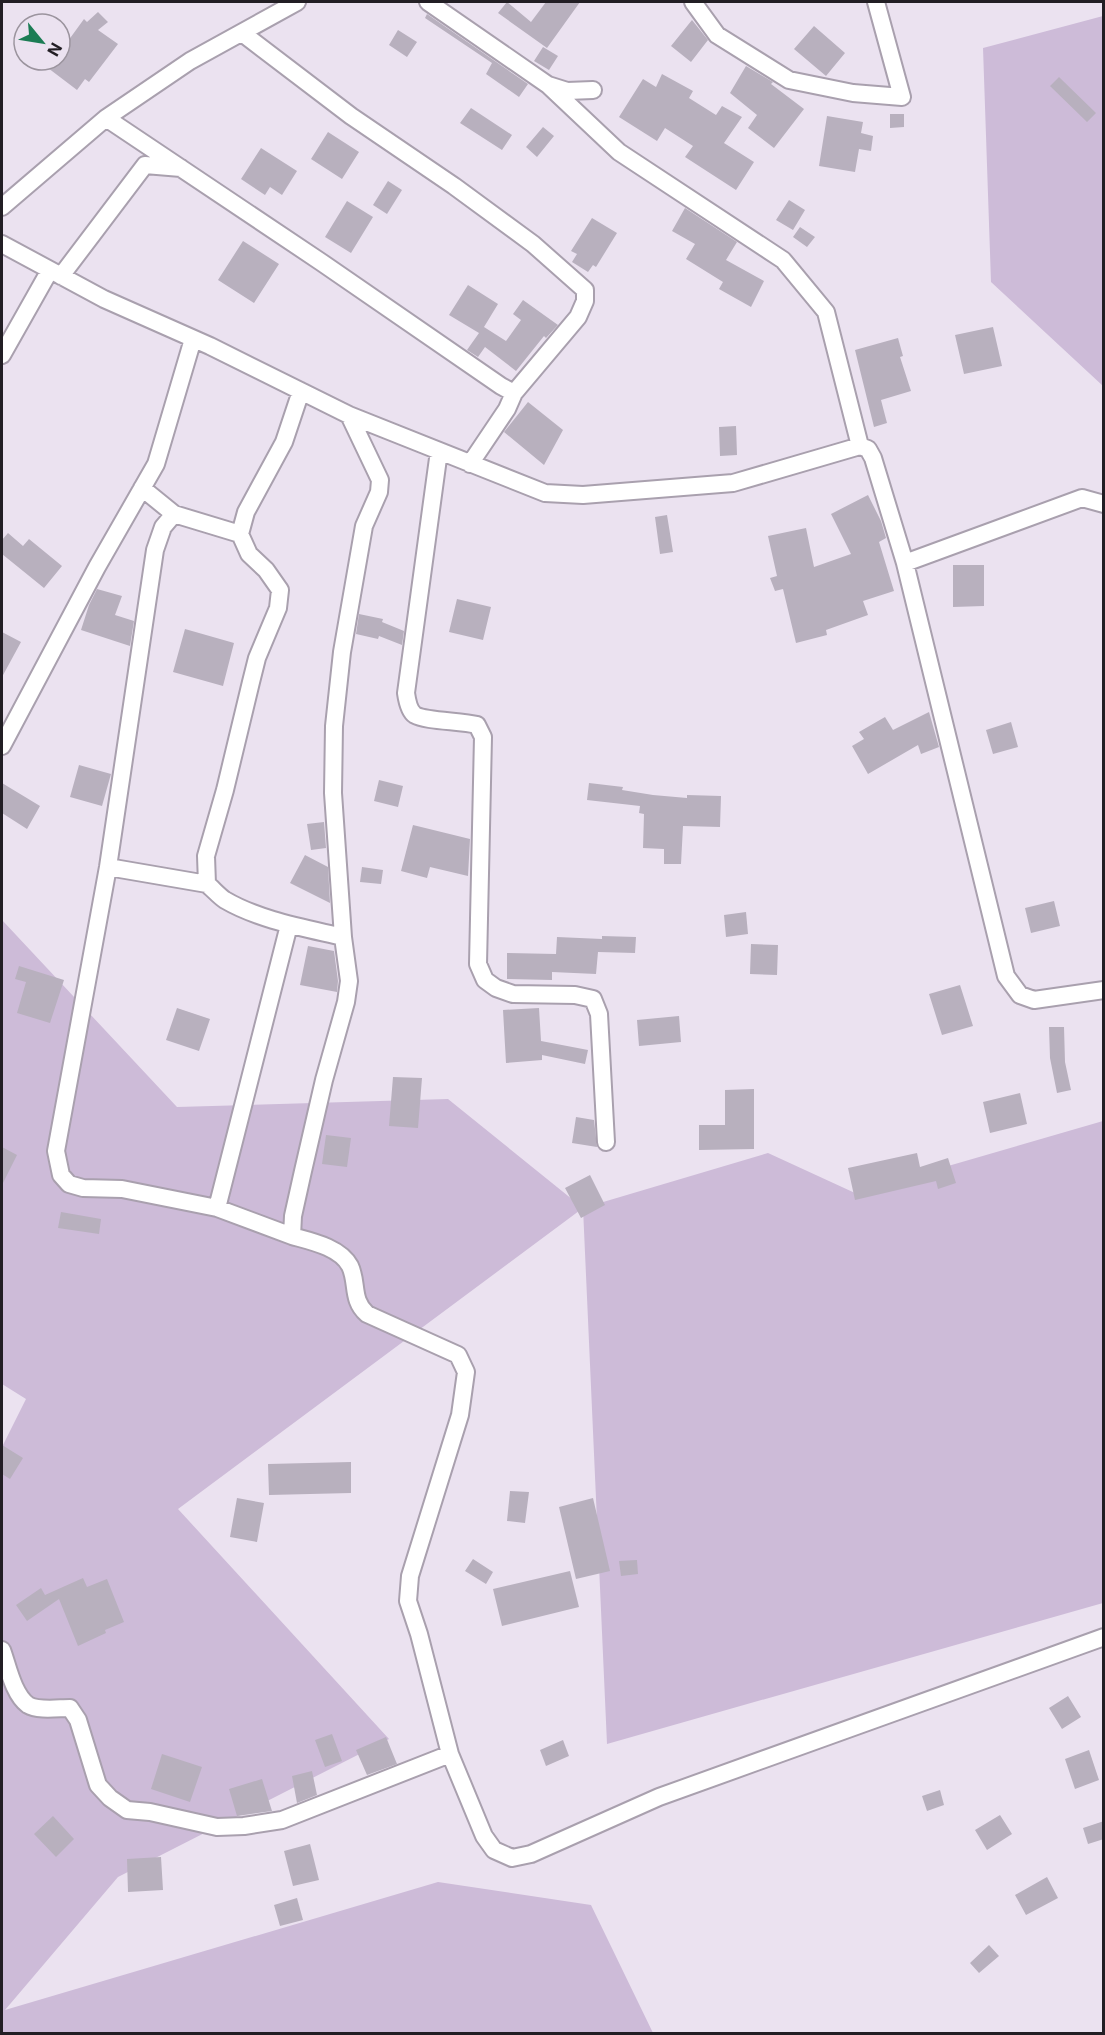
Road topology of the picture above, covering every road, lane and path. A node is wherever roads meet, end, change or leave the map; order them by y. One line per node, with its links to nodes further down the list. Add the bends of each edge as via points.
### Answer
1 (297, 2): 5 (street)
2 (428, 2): 6 (street)
3 (693, 2): 4 (street, via 717,35 789,80 853,93 902,97)
4 (876, 2)
5 (242, 33): 8 (street, via 190,61); 16 (street, via 351,116 533,244 585,290 578,317)
6 (548, 85): 7 (street, via 567,91); 18 (street, via 619,152 783,260 826,312)
7 (593, 90)
8 (106, 118): 9 (street); 10 (street)
9 (182, 168): 12 (street, via 145,165); 16 (street)
10 (2, 207)
11 (2, 244): 12 (street)
12 (56, 273): 13 (street); 14 (street)
13 (193, 339): 15 (street); 21 (street, via 156,464)
14 (2, 355)
15 (301, 391): 17 (street); 24 (street, via 284,442 246,512)
16 (514, 393): 20 (street)
17 (349, 415): 19 (street); 30 (street, via 380,480 364,526 342,652 334,726 333,793)
18 (860, 446): 20 (street, via 733,483 583,495 545,493); 25 (street, via 868,449 873,458)
19 (438, 451): 20 (street); 32 (street, via 406,693 409,706 415,715 477,725 483,737 478,964 485,980 513,994 593,999 599,1014)
20 (470, 464)
21 (142, 488): 23 (street); 26 (street)
22 (1104, 504): 25 (street, via 1082,498)
23 (174, 514): 24 (street); 27 (street, via 163,527 155,550)
24 (240, 534): 28 (street, via 249,554 267,570 280,590 278,608 257,658 206,856)
25 (905, 562): 31 (street, via 1006,976 1020,995 1034,1000)
26 (2, 746)
27 (108, 867): 28 (street); 33 (street, via 56,1151 62,1175 69,1184 82,1188 122,1189)
28 (207, 884): 29 (street, via 223,899)
29 (290, 925): 30 (street); 33 (street)
30 (343, 937): 34 (street, via 349,981 346,1002 303,1171)
31 (1104, 990)
32 (606, 1142)
33 (217, 1208): 34 (street)
34 (292, 1236): 37 (street, via 338,1253 350,1266 359,1307 367,1314 458,1356 466,1372 460,1415 410,1576 408,1601)
35 (1104, 1637): 37 (street, via 659,1797 531,1854 512,1858 494,1850 484,1836)
36 (2, 1650): 37 (street, via 18,1693 29,1706 70,1708 78,1720 98,1785 128,1810 217,1827 282,1820)
37 (450, 1754)

